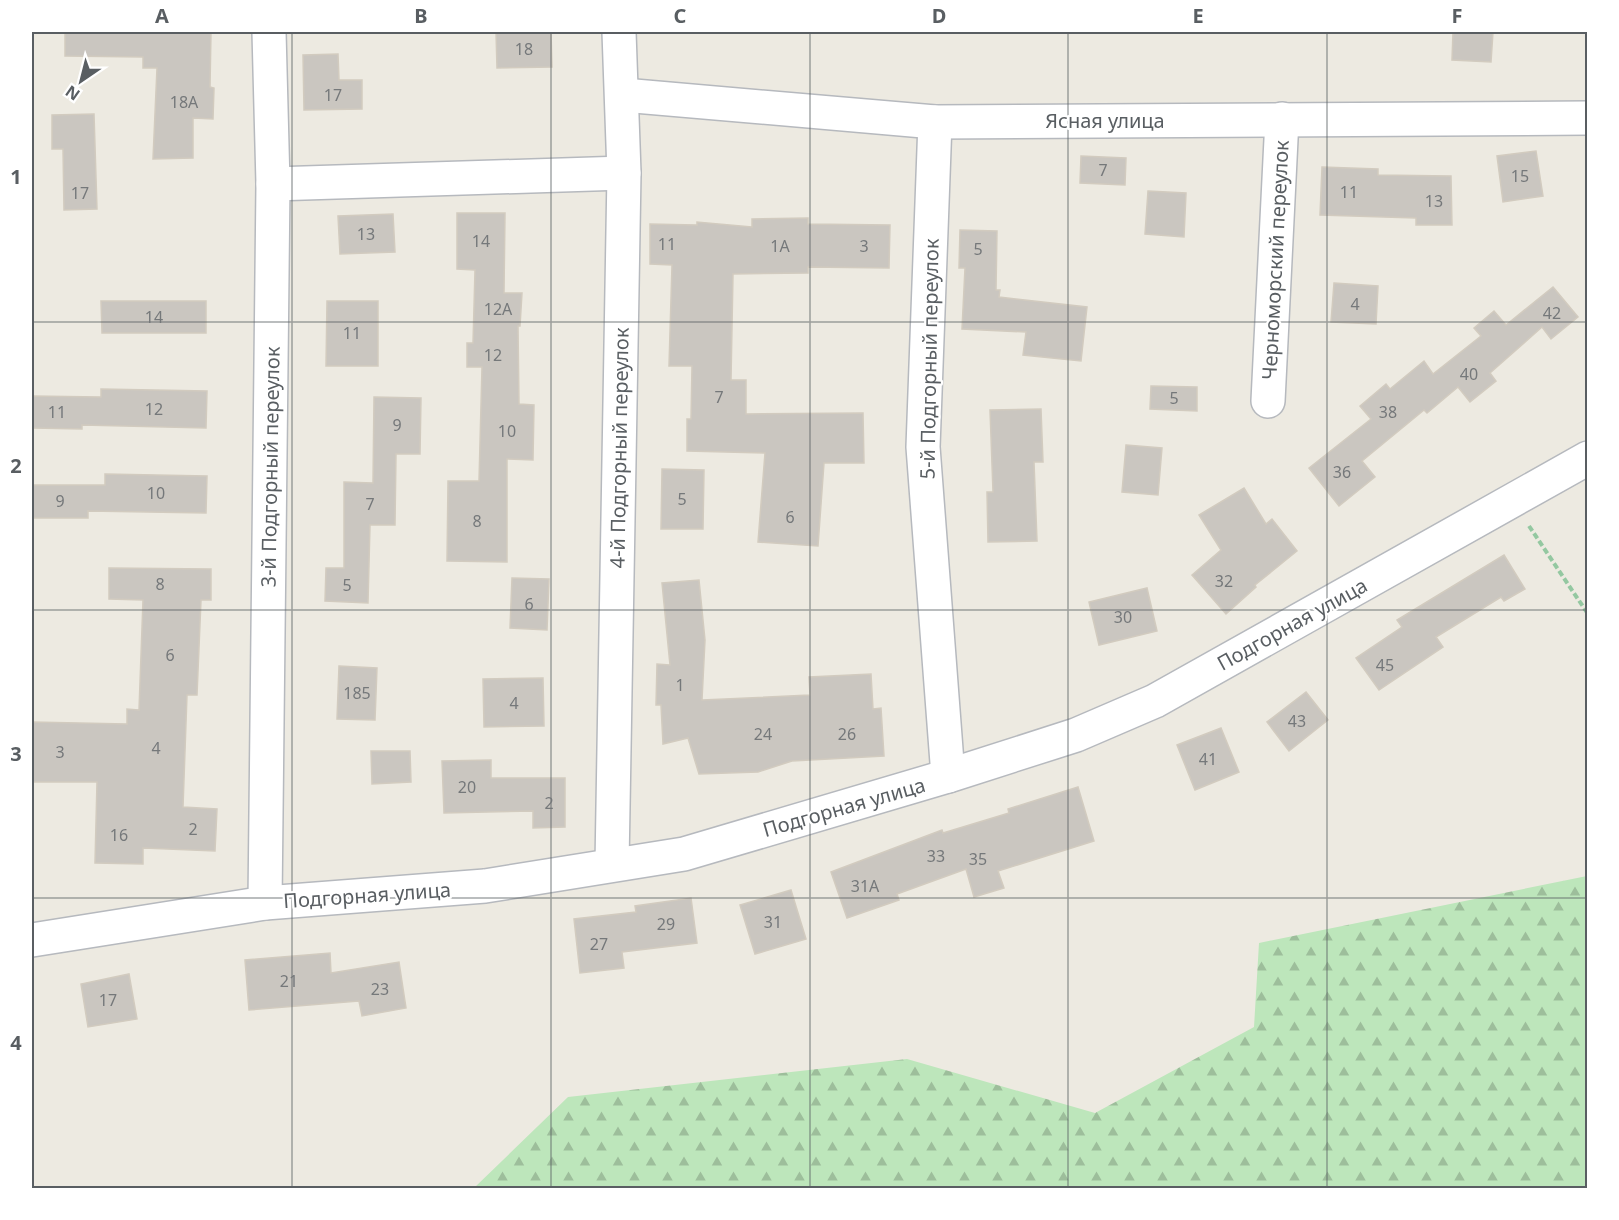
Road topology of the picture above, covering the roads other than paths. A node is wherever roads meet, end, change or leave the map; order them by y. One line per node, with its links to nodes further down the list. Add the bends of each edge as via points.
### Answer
1 (269, 32): 8 (street, 3-й Подгорный переулок)
2 (619, 32): 3 (street, 4-й Подгорный переулок)
3 (623, 95): 6 (street, Ясная улица); 7 (street, 4-й Подгорный переулок)
4 (1587, 117): 5 (street, Ясная улица)
5 (1282, 119): 6 (street, Ясная улица); 9 (street, Черноморский переулок)
6 (934, 122): 11 (street, 5-й Подгорный переулок, via 923,447)
7 (624, 173): 8 (street); 12 (street, 4-й Подгорный переулок)
8 (273, 184): 13 (street, 3-й Подгорный переулок)
9 (1268, 401)
10 (1587, 458): 11 (street, Подгорная улица, via 1155,701 1076,735)
11 (948, 776): 12 (street, Подгорная улица, via 684,854)
12 (612, 864): 13 (street, Подгорная улица, via 485,886)
13 (265, 903): 14 (street, Подгорная улица)
14 (32, 940)

